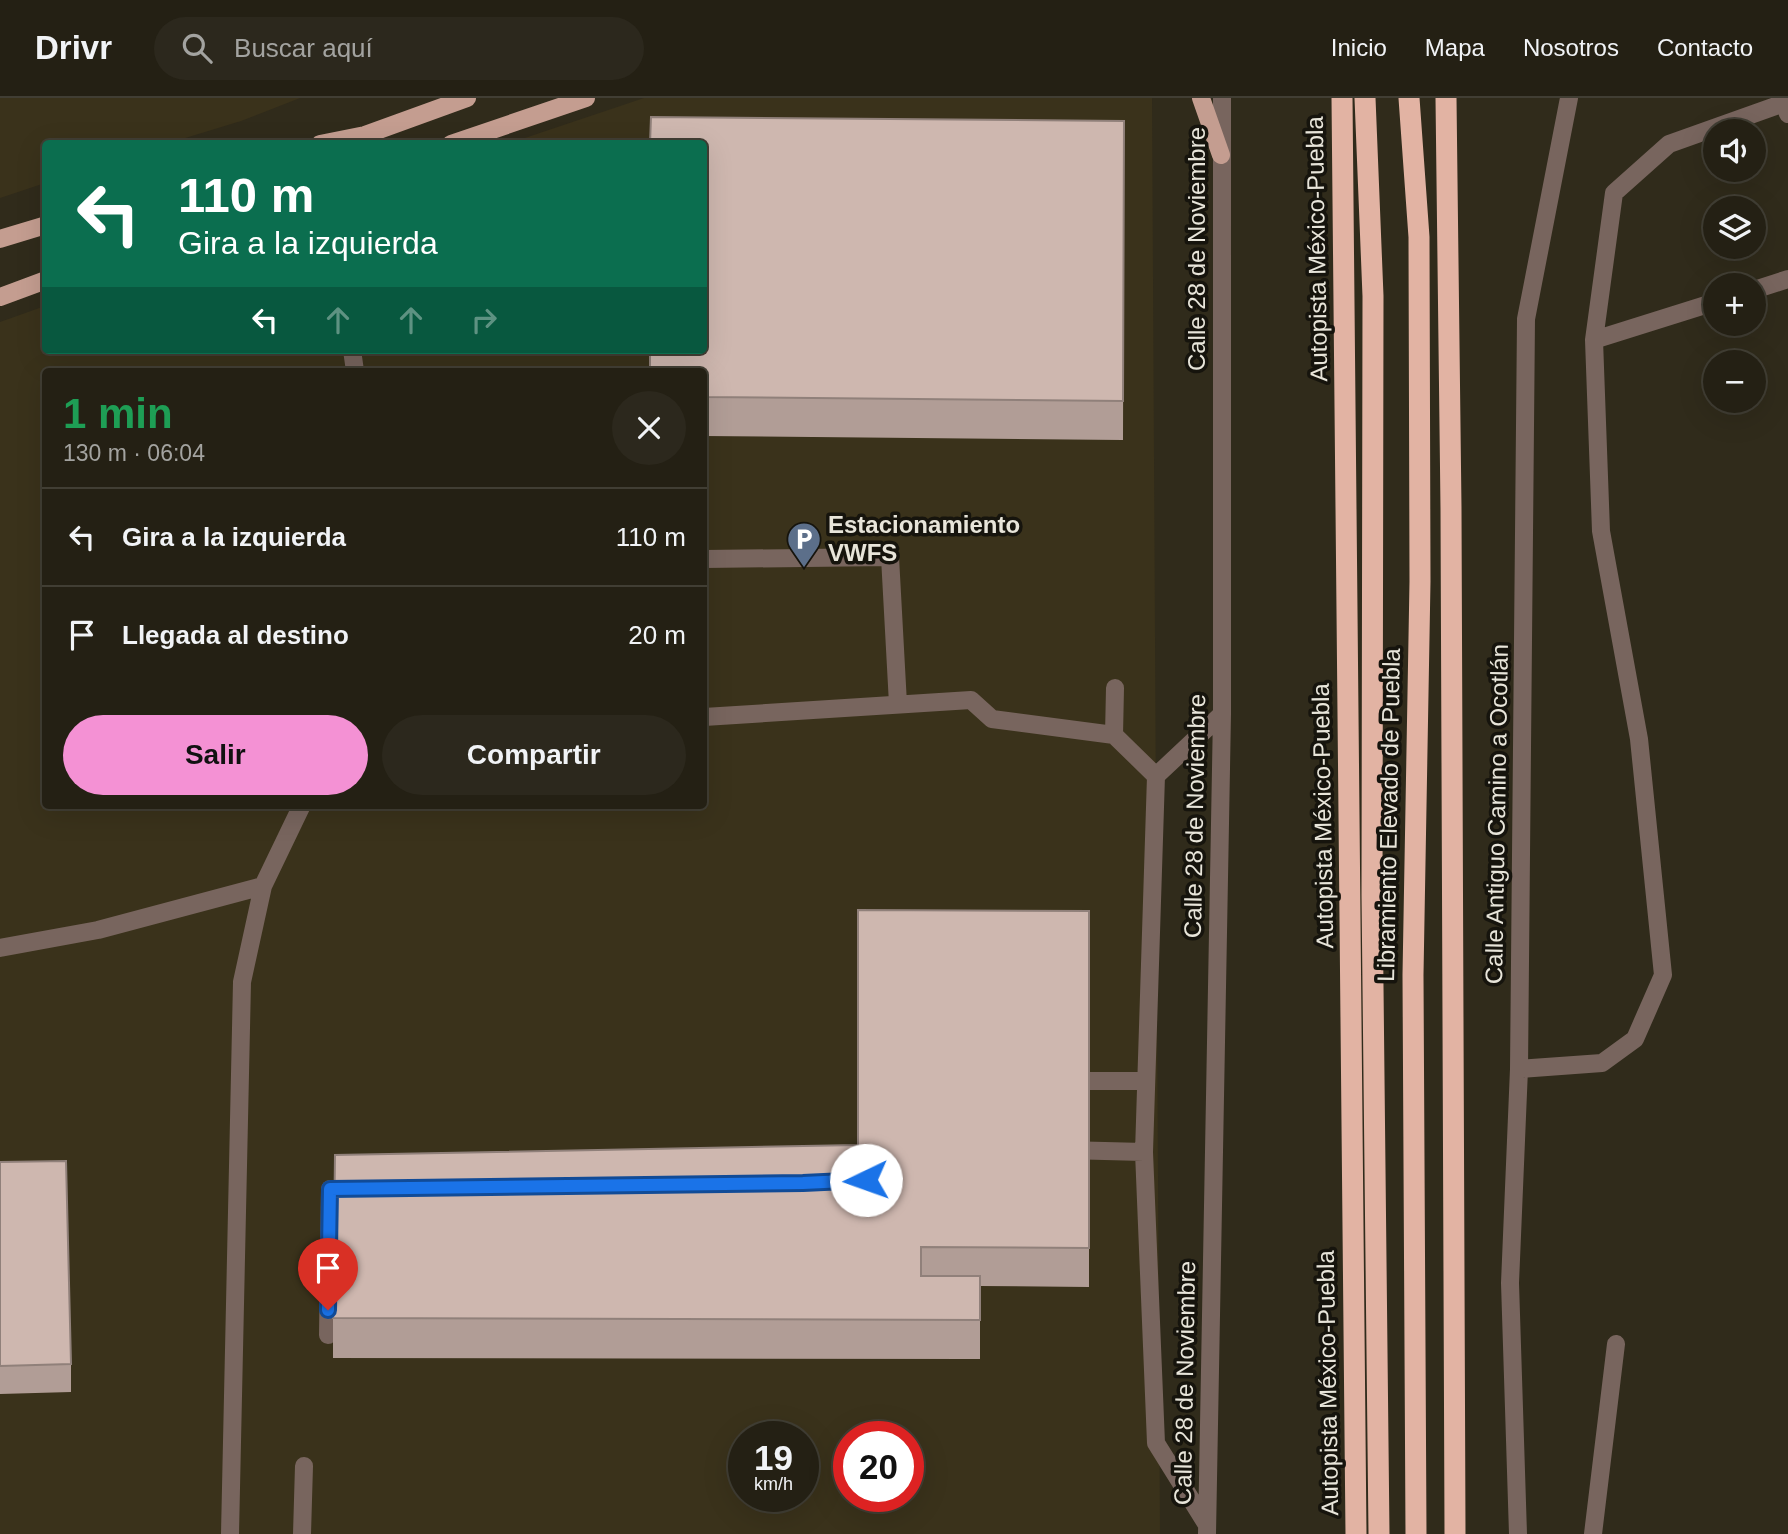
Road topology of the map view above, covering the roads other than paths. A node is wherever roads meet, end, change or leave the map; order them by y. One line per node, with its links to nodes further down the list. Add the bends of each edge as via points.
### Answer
1 (467, 98): 11 (main road)
2 (586, 98): 12 (main road)
3 (1201, 98): 13 (main road)
4 (1222, 98): 13 (street, Calle 28 de Noviembre)
5 (1342, 98): 44 (highway, Autopista México-Puebla)
6 (1365, 98): 45 (highway, Libramiento Elevado de Puebla, via 1373,296 1372,895)
7 (1409, 98): 46 (highway, Libramiento Elevado de Puebla, via 1419,237 1420,581 1413,975)
8 (1446, 98): 47 (highway)
9 (1569, 98): 32 (street, Calle Antiguo Camino a Ocotlán, via 1526,319)
10 (1786, 106): 21 (street, via 1669,144 1614,193)
11 (340, 140)
12 (463, 140)
13 (1221, 155): 25 (street, Calle 28 de Noviembre)
14 (42, 226): 15 (main road)
15 (0, 239)
16 (1788, 279): 18 (street)
17 (42, 281): 19 (main road)
18 (1766, 285)
19 (0, 297)
20 (1703, 306): 21 (street)
21 (1594, 340): 32 (street, via 1601,531 1639,739 1662,975 1635,1039 1602,1063)
22 (707, 559): 24 (street, via 890,557)
23 (1115, 688): 27 (street)
24 (898, 704): 26 (street); 27 (street, via 971,699 992,719)
25 (1222, 714): 28 (street); 41 (street, Calle 28 de Noviembre)
26 (707, 717)
27 (1114, 734): 28 (street)
28 (1156, 776): 34 (street)
29 (300, 809): 30 (street)
30 (263, 886): 31 (street, via 98,930); 42 (street, via 242,982)
31 (0, 948)
32 (1520, 1069): 48 (street, Calle Antiguo Camino a Ocotlán, via 1510,1283)
33 (1049, 1081): 34 (street)
34 (1145, 1081): 36 (street)
35 (1051, 1149): 36 (street)
36 (1144, 1152): 41 (street, via 1156,1443)
37 (379, 1188): 38 (street, via 330,1189)
38 (328, 1335)
39 (1616, 1344): 49 (street)
40 (304, 1466): 43 (street)
41 (1207, 1529)
42 (230, 1534)
43 (302, 1534)
44 (1356, 1534)
45 (1379, 1534)
46 (1416, 1534)
47 (1455, 1534)
48 (1518, 1534)
49 (1593, 1534)

